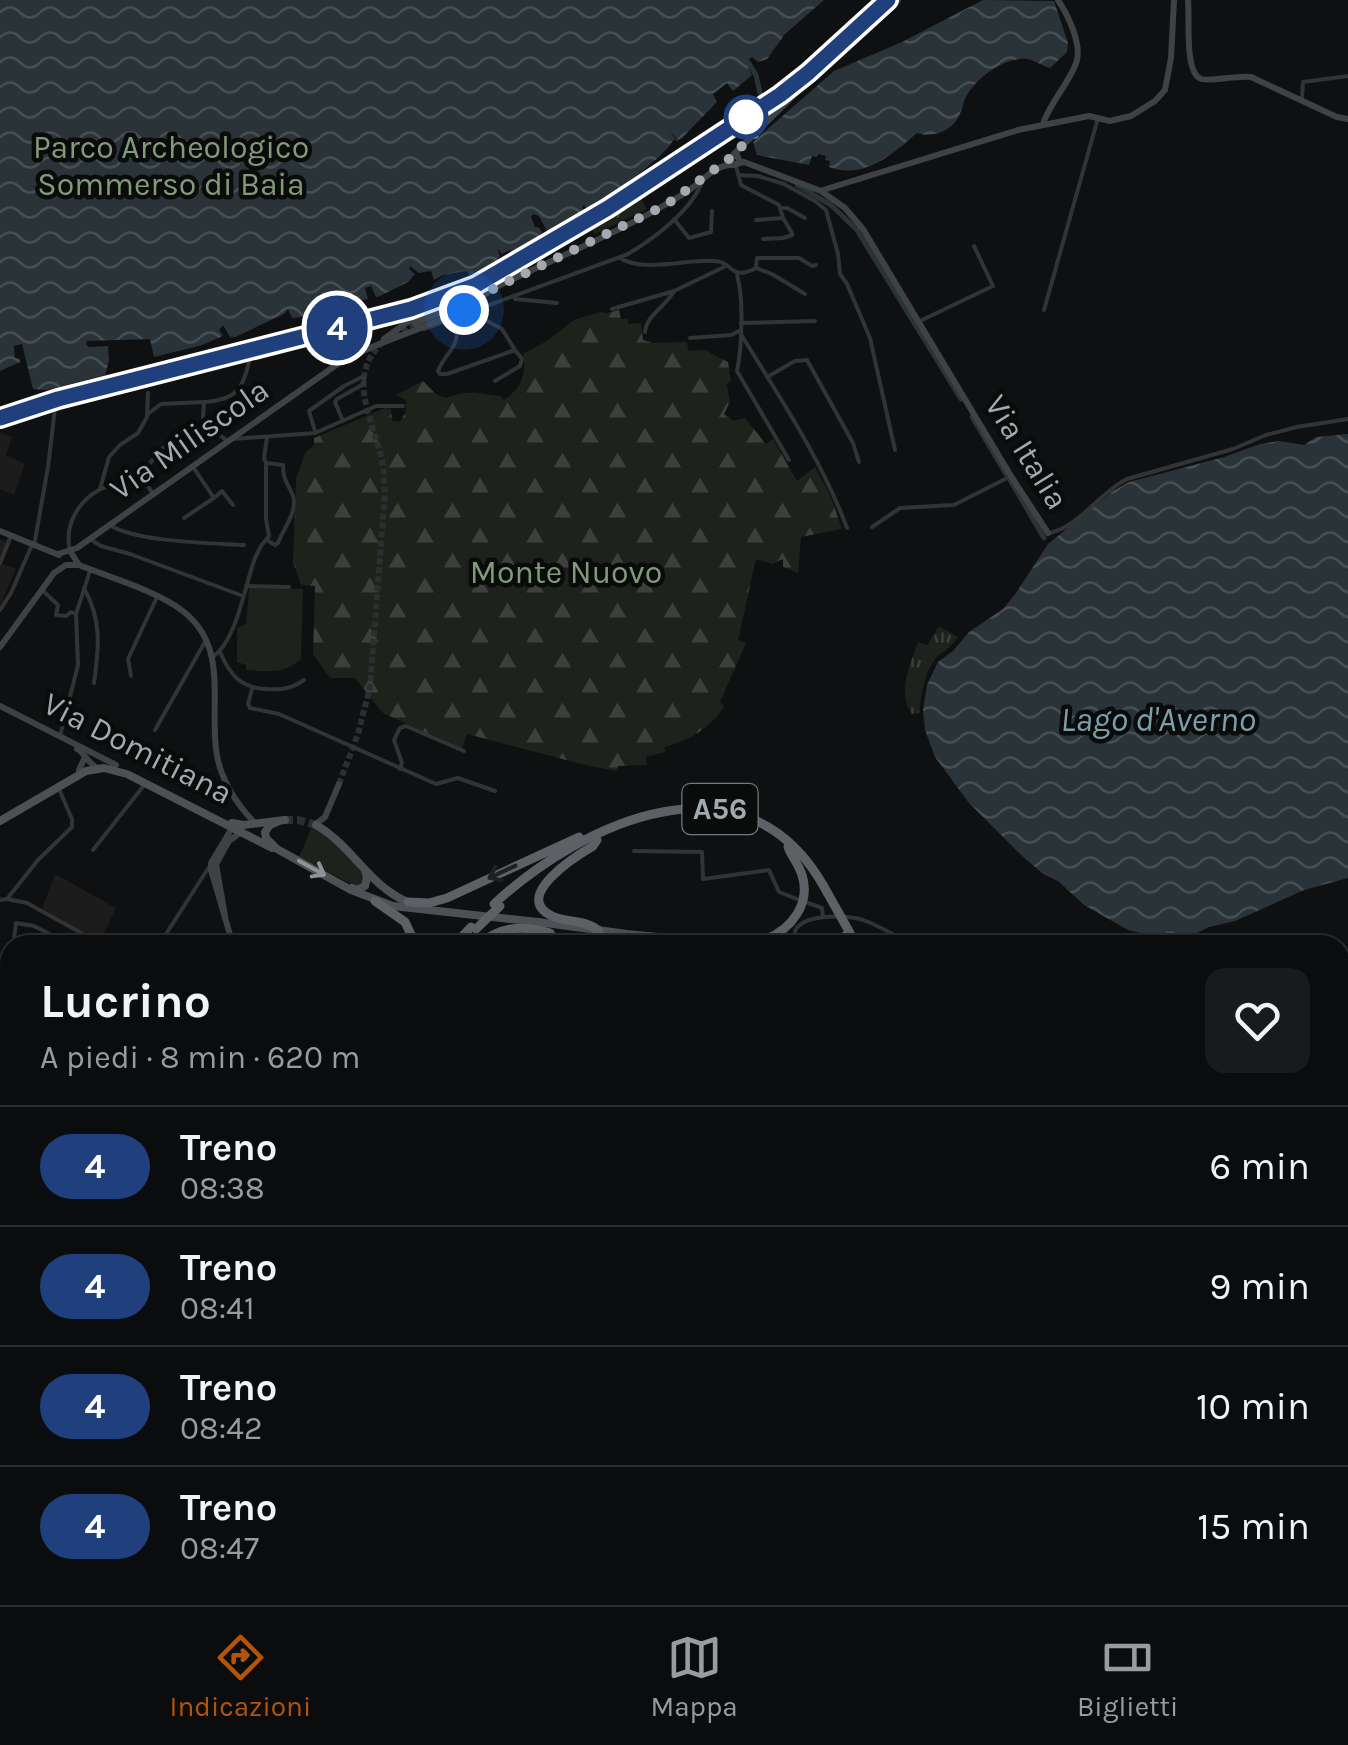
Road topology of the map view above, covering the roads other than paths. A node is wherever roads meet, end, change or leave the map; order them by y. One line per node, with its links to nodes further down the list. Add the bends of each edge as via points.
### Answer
1 (898, 0): 10 (street, Via Miliscola, via 787,102)
2 (1058, 0): 9 (street, via 1077,60)
3 (1174, 0): 7 (street, via 1165,90 1131,116)
4 (1188, 0): 6 (street, via 1196,76 1251,78)
5 (1348, 76): 6 (street, via 1303,82)
6 (1302, 99): 8 (street)
7 (1098, 118): 9 (street); 32 (street)
8 (1348, 120)
9 (1043, 124): 12 (street)
10 (736, 160): 11 (street, Via Miliscola); 12 (street); 13 (street); 14 (street, via 745,188); 58 (street, via 826,210 840,274 870,338)
11 (704, 180): 13 (street, Via Miliscola); 18 (street)
12 (822, 190): 37 (street, Via Italia, via 863,229)
13 (674, 200): 38 (street, Via Miliscola, via 468,307)
14 (780, 208): 16 (street); 17 (street)
15 (712, 211): 18 (street, via 711,232 689,238)
16 (783, 218): 19 (street); 20 (street, via 792,235)
17 (805, 218)
18 (674, 219): 22 (street)
19 (756, 220)
20 (763, 239)
21 (974, 246): 37 (street, via 992,286)
22 (620, 258): 24 (street, via 640,265 718,260); 29 (street)
23 (816, 265): 25 (street, via 757,258)
24 (725, 266): 26 (street); 27 (street)
25 (756, 268): 26 (street); 28 (street)
26 (737, 274): 36 (street)
27 (674, 291): 31 (street); 40 (street)
28 (805, 294)
29 (510, 298): 30 (street); 33 (street)
30 (557, 304)
31 (612, 309)
32 (1044, 310)
33 (472, 313): 34 (street); 43 (street, via 502,329)
34 (455, 319): 38 (street); 43 (street, via 456,340 440,374)
35 (815, 321): 36 (street)
36 (741, 322): 39 (street)
37 (918, 322): 64 (street, Via Italia)
38 (412, 327): 42 (street, Via Miliscola); 42 (street, Via Miliscola, via 400,327)
39 (739, 331): 41 (street); 45 (street); 59 (street, via 737,371)
40 (645, 332)
41 (690, 338)
42 (382, 341): 57 (street, Via Miliscola, via 339,363)
43 (515, 350): 46 (street, via 520,366)
44 (272, 351): 49 (street, via 250,358 238,392)
45 (767, 377): 60 (street, via 807,360); 72 (street, via 818,462)
46 (494, 381)
47 (128, 389): 78 (street, via 55,408)
48 (148, 393): 51 (street)
49 (204, 402): 51 (street, via 160,404); 55 (street)
50 (404, 406): 53 (street, via 376,406)
51 (149, 413): 65 (street, via 138,433 109,457)
52 (1348, 419): 74 (street, Via Italia, via 1266,435 1128,479 1068,527)
53 (342, 421): 54 (street); 54 (street, via 335,402 364,384 364,376 309,411)
54 (316, 432): 56 (street)
55 (202, 434): 57 (street); 63 (street, via 162,448)
56 (267, 438): 57 (street); 61 (street)
57 (231, 441): 62 (street, Via Miliscola)
58 (895, 450)
59 (789, 460)
60 (859, 462)
61 (266, 463): 77 (street); 77 (street, via 283,466 294,504 278,543)
62 (193, 467): 66 (street, Via Miliscola); 67 (street)
63 (140, 475): 65 (street); 66 (street)
64 (1011, 476): 71 (street, via 954,506 900,508); 74 (street, Via Italia)
65 (100, 489): 80 (street, via 70,524)
66 (154, 495): 70 (street, Via Miliscola)
67 (214, 498): 68 (street, via 222,492); 69 (street)
68 (233, 505)
69 (184, 518)
70 (110, 526): 76 (street, Via Miliscola); 79 (street)
71 (872, 527)
72 (846, 528)
73 (0, 531): 75 (street)
74 (1048, 533)
75 (11, 536): 78 (street); 81 (street)
76 (90, 539): 80 (street, Via Miliscola); 90 (street)
77 (267, 540): 85 (street)
78 (34, 545): 80 (street); 91 (street)
79 (244, 546)
80 (64, 552): 82 (street); 83 (street, Via Miliscola); 83 (street)
81 (0, 562)
82 (76, 562): 83 (street); 84 (street)
83 (55, 570): 88 (street, Via Miliscola)
84 (91, 570): 87 (street); 89 (street)
85 (246, 586): 86 (street); 90 (street)
86 (289, 587)
87 (84, 588): 92 (street); 98 (street, via 96,613)
88 (42, 590): 92 (street, via 58,605 56,616); 94 (street, Via Miliscola)
89 (158, 596): 93 (street, via 188,614); 96 (street, via 128,658)
90 (243, 596): 95 (street)
91 (0, 610)
92 (76, 614): 102 (street, via 78,665)
93 (206, 640): 95 (street); 101 (street)
94 (0, 647)
95 (217, 654): 99 (street); 113 (street, via 218,761)
96 (131, 676)
97 (304, 680): 99 (street, via 286,690)
98 (94, 683)
99 (252, 689): 106 (street, via 248,707)
100 (0, 708): 102 (street, Via Domitiana); 104 (street, Via Domitiana)
101 (155, 730)
102 (60, 736): 105 (street, Via Domitiana)
103 (464, 751): 106 (street, via 406,726 394,740)
104 (92, 763): 105 (main road); 107 (main road); 107 (main road); 108 (main road, Via Domitiana)
105 (112, 763): 113 (main road, Via Domitiana, via 236,825)
106 (400, 769): 110 (street, via 436,784 458,778)
107 (62, 784): 112 (main road); 128 (street, via 72,827)
108 (145, 784): 115 (main road, Via Domitiana); 120 (street)
109 (339, 784): 111 (street)
110 (495, 792)
111 (325, 816): 114 (street); 116 (street)
112 (0, 820)
113 (255, 823): 119 (main road, Via Domitiana, via 282,820 265,832)
114 (316, 824): 116 (main road)
115 (236, 831): 119 (main road, Via Domitiana); 123 (street)
116 (333, 836): 122 (main road)
117 (595, 838): 118 (highway, A56, via 706,813 754,824); 124 (highway, A56, via 668,812 731,811 782,834); 130 (highway, one-way to 130, via 579,837 447,898); 136 (highway, via 550,878 540,896 549,915); 144 (highway, A56, bridge, via 497,905)
118 (788, 847): 124 (highway, A56); 148 (highway, via 804,896 798,912)
119 (277, 849): 125 (main road, Via Domitiana, one-way to 125)
120 (92, 850)
121 (634, 851): 127 (street, via 702,852 703,879 769,870 778,892)
122 (365, 870): 125 (main road, via 363,888); 126 (main road)
123 (212, 871): 141 (street); 142 (street)
124 (821, 886): 150 (highway, A56, bridge); 151 (highway, A56, bridge)
125 (348, 887): 129 (main road, Via Domitiana)
126 (394, 893): 129 (main road); 130 (main road)
127 (797, 898)
128 (3, 900): 140 (street, via 28,903)
129 (378, 902): 132 (main road, Via Domitiana); 143 (highway)
130 (408, 902): 132 (main road)
131 (808, 902): 133 (street, via 822,908)
132 (444, 911): 134 (main road)
133 (823, 917): 149 (street, via 806,921); 152 (street, via 861,919)
134 (531, 922): 135 (main road); 137 (main road)
135 (586, 929): 136 (main road); 146 (main road)
136 (598, 931): 147 (main road)
137 (550, 934): 145 (highway, via 522,927)
138 (14, 935): 139 (street, via 16,923)
139 (52, 935)
140 (85, 935)
141 (167, 935)
142 (230, 935)
143 (411, 935)
144 (467, 935)
145 (493, 935)
146 (569, 935)
147 (636, 935)
148 (774, 935)
149 (795, 935)
150 (852, 935)
151 (852, 935)
152 (894, 935)

